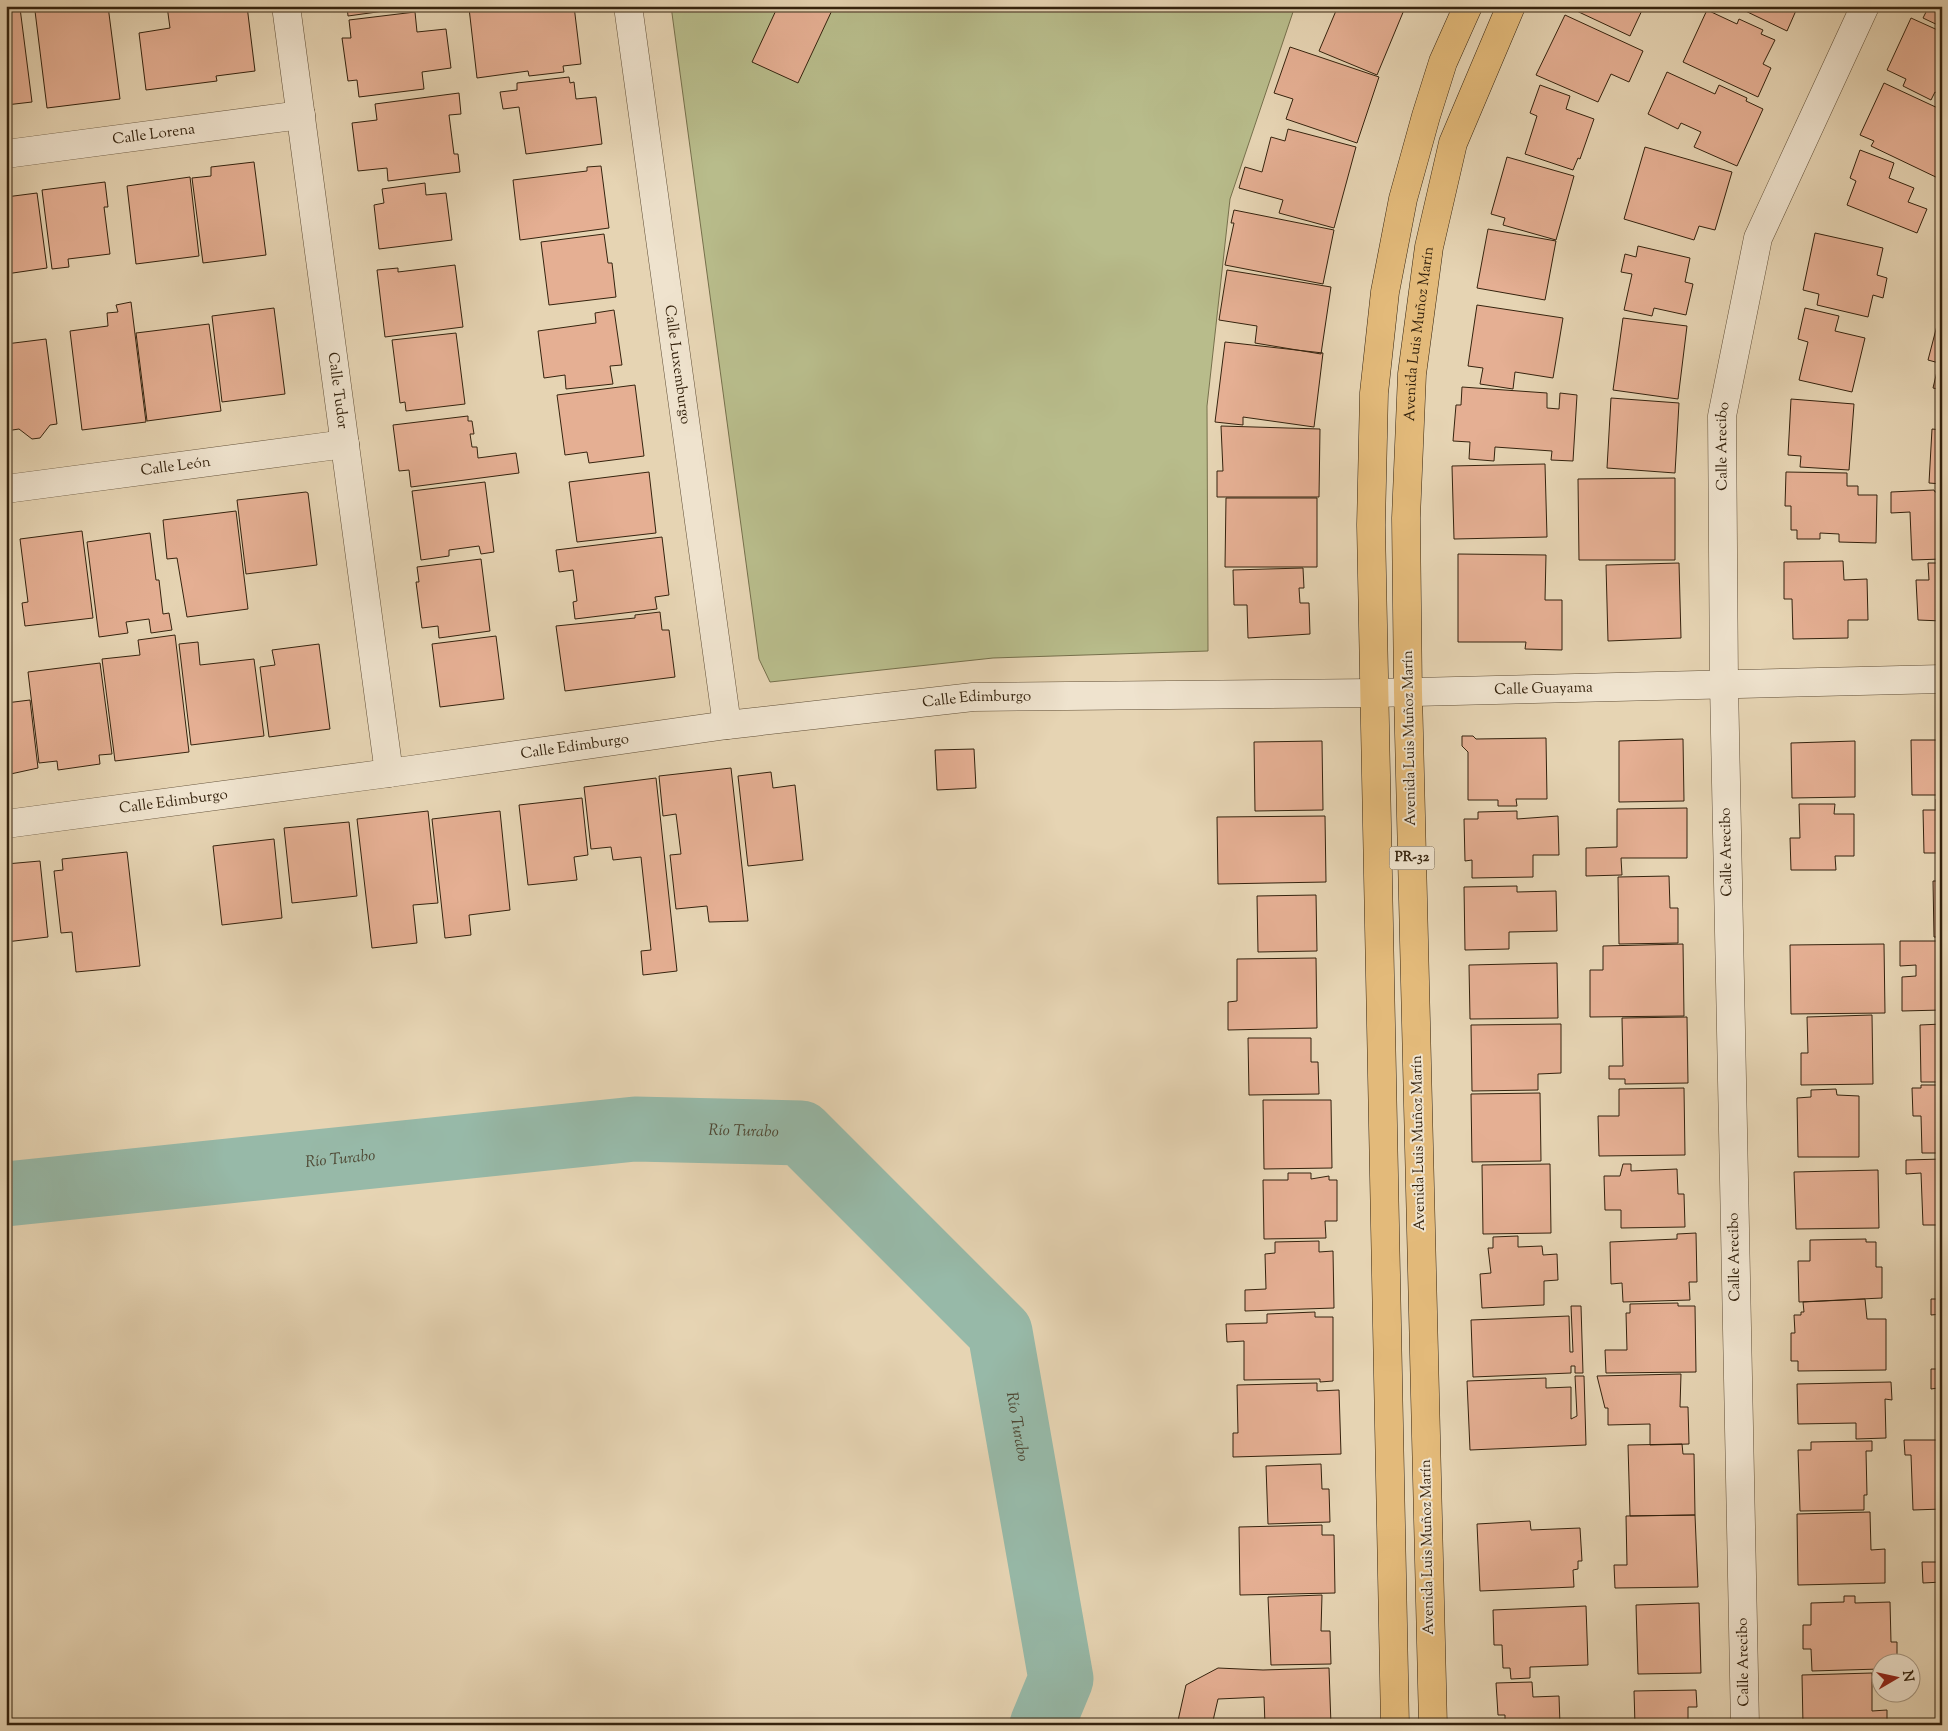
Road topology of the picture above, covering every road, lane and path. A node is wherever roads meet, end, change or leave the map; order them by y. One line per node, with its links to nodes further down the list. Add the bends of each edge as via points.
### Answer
1 (286, 6): 6 (street, Calle Tudor)
2 (628, 6): 15 (street, Calle Luxemburgo)
3 (1468, 6): 12 (main road, PR-32, via 1443,62 1426,116 1384,292 1374,392 1371,525)
4 (1511, 6): 13 (main road, Avenida Luis Muñoz Marín / PR-32, via 1453,143 1429,247 1412,374 1406,518)
5 (1865, 6): 11 (street, Calle Arecibo, via 1758,238 1722,416)
6 (301, 115): 7 (street, Calle Lorena); 8 (street, Calle Tudor)
7 (6, 154)
8 (345, 444): 9 (street, Calle León); 16 (street, Calle Tudor)
9 (6, 489)
10 (1942, 679): 11 (street, Calle Guayama)
11 (1724, 683): 13 (street, Calle Guayama); 20 (street, Calle Arecibo)
12 (1374, 692): 13 (street, Calle Guayama); 14 (street, Calle Guayama); 18 (main road, PR-32)
13 (1408, 692): 19 (main road, Avenida Luis Muñoz Marín / PR-32)
14 (1146, 696): 15 (street, Calle Edimburgo, via 973,697)
15 (727, 725): 16 (street, Calle Edimburgo)
16 (389, 773): 17 (street, Calle Edimburgo)
17 (6, 824)
18 (1395, 1725)
19 (1433, 1725)
20 (1745, 1725)

